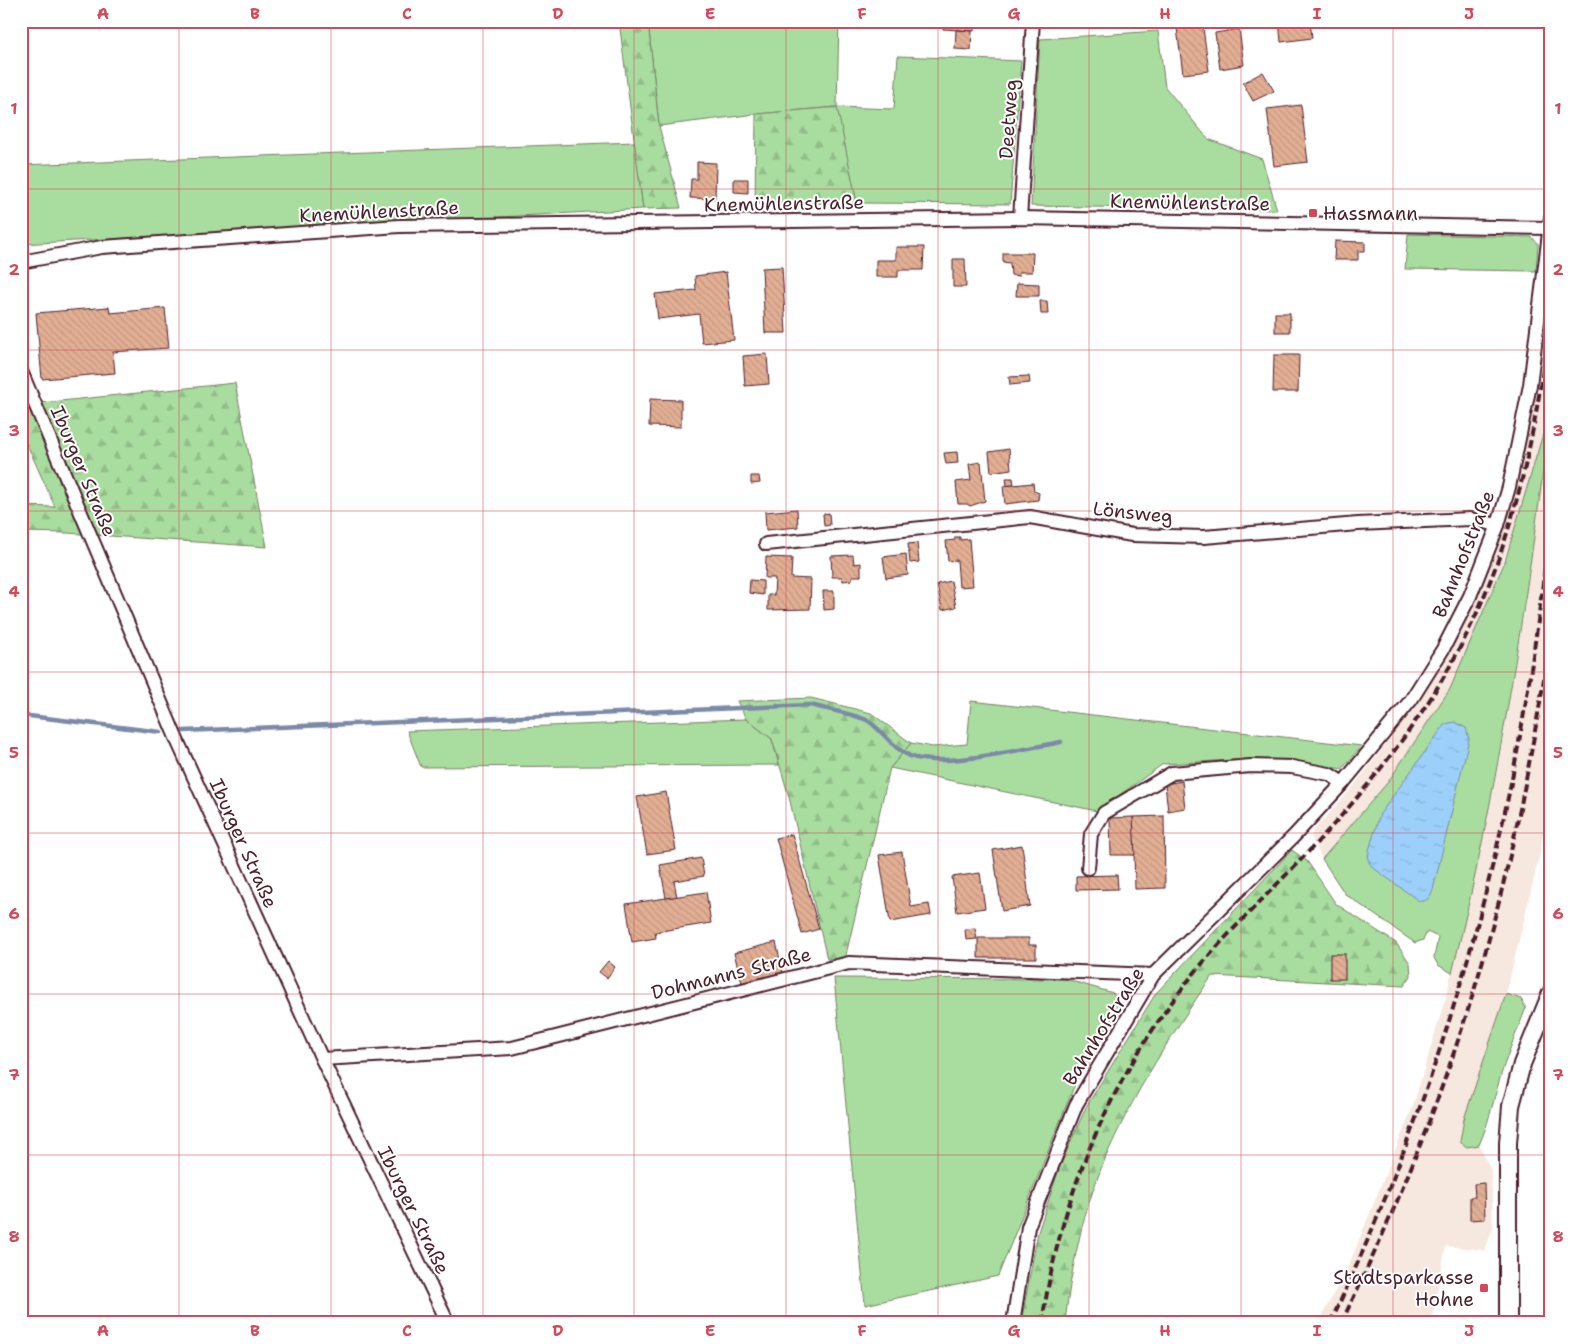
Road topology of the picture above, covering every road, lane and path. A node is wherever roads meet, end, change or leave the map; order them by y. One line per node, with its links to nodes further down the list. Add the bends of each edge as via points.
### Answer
1 (1032, 21): 2 (street, Deetweg)
2 (1020, 218): 3 (street, Knemühlenstraße); 4 (street, Knemühlenstraße, via 399,226 102,247)
3 (1550, 222): 6 (street, Bahnhofstraße, via 1530,385)
4 (21, 262)
5 (21, 372): 12 (street, Iburger Straße, via 176,740)
6 (1498, 525): 7 (street, Lönsweg, via 1470,519 1358,524 1204,537 1132,535 1030,517); 8 (street, Bahnhofstraße, via 1470,596 1443,649 1411,700)
7 (766, 544)
8 (1343, 784): 9 (street, via 1329,774 1292,768 1251,766 1172,773 1104,813 1091,834); 10 (street, Bahnhofstraße)
9 (1088, 868)
10 (1153, 976): 12 (street, Dohmanns Straße, via 849,963 512,1048); 14 (street, Bahnhofstraße, via 1076,1105 1028,1227)
11 (1551, 992): 15 (street, via 1522,1064 1511,1106)
12 (322, 1060): 13 (street, Iburger Straße)
13 (448, 1323)
14 (1013, 1323)
15 (1508, 1323)

